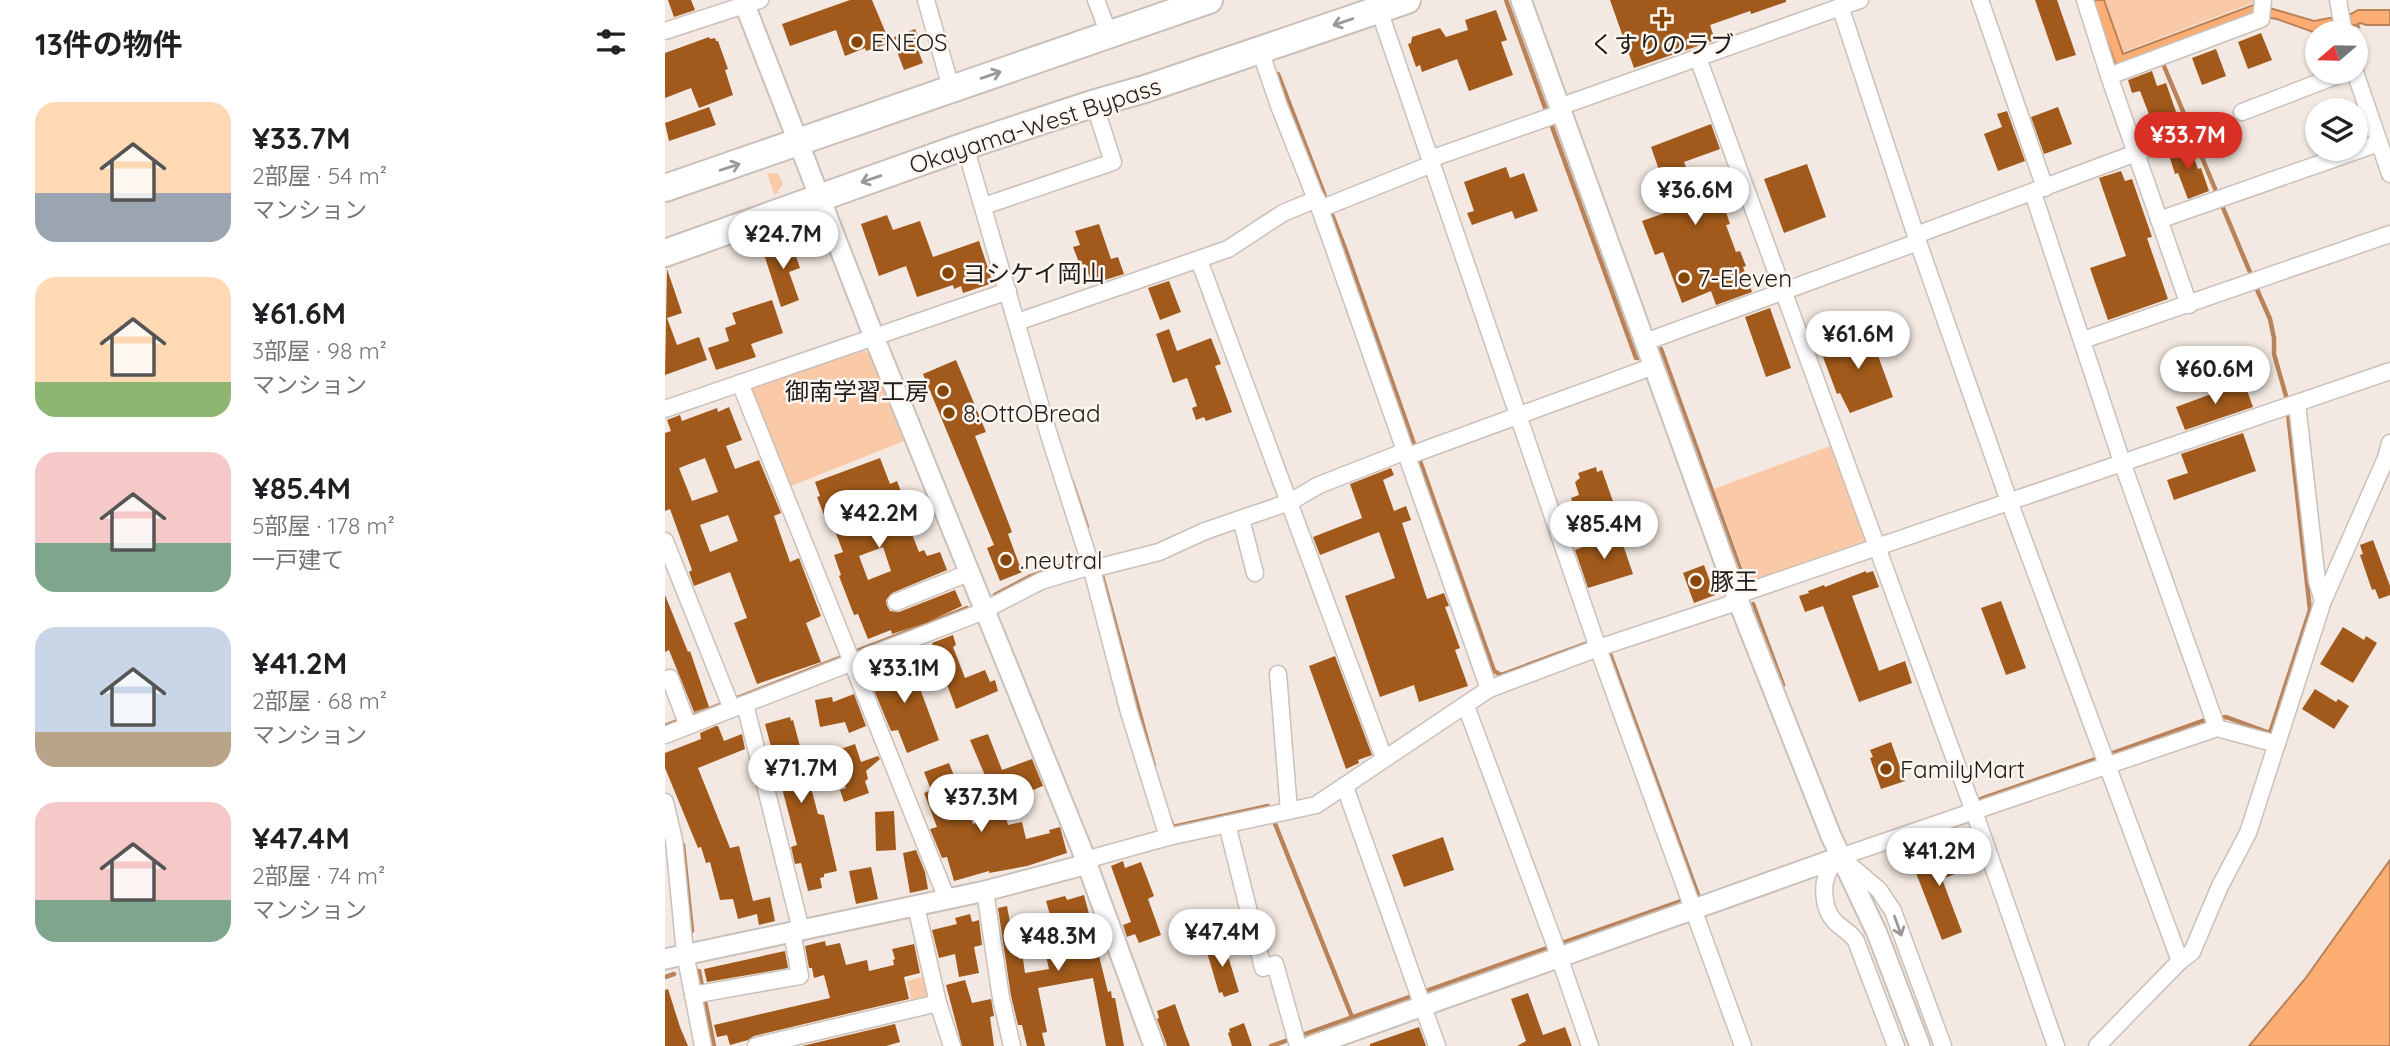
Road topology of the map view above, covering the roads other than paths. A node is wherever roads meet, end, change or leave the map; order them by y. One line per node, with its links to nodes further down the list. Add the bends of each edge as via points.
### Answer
1 (926, 0): 20 (street)
2 (1096, 0): 14 (street)
3 (1209, 0): 14 (highway)
4 (1407, 0): 12 (highway, Okayama-West Bypass)
5 (1521, 0): 23 (street)
6 (1860, 0): 10 (street)
7 (1980, 0): 32 (street)
8 (2085, 0): 17 (street)
9 (749, 2): 13 (street); 25 (street)
10 (1840, 6): 16 (street); 38 (street)
11 (2263, 8): 17 (street, via 2161,57)
12 (1379, 10): 15 (highway, Okayama-West Bypass, one-way to 15); 29 (street)
13 (665, 31)
14 (1109, 34): 20 (highway, one-way to 14)
15 (1260, 50): 21 (highway, Okayama-West Bypass); 35 (street, via 1279,106)
16 (1698, 58): 23 (street); 42 (street)
17 (2109, 76): 28 (street)
18 (2315, 84): 22 (street)
19 (2359, 84): 26 (street)
20 (951, 88): 25 (highway)
21 (1094, 103): 27 (highway, Okayama-West Bypass); 34 (street, via 1113,162)
22 (2242, 112)
23 (1555, 114): 29 (street); 47 (street)
24 (2192, 132): 28 (street)
25 (797, 142): 31 (highway, one-way to 25); 33 (street)
26 (2379, 143): 30 (street); 36 (street)
27 (965, 146): 33 (highway, Okayama-West Bypass, one-way to 33); 34 (street)
28 (2136, 154): 32 (street); 36 (street)
29 (1431, 162): 35 (street); 53 (street)
30 (2390, 174)
31 (665, 188)
32 (2039, 190): 38 (street); 46 (street)
33 (819, 198): 39 (highway, Okayama-West Bypass); 45 (street)
34 (988, 205): 41 (street)
35 (1324, 205): 40 (street, via 1283,213 1228,249); 55 (street)
36 (2159, 220): 43 (street)
37 (2390, 234): 43 (street)
38 (1917, 239): 42 (street); 57 (street)
39 (665, 253)
40 (1199, 260): 44 (street); 58 (street)
41 (1008, 291): 44 (street); 45 (street)
42 (1784, 292): 47 (street); 61 (street)
43 (2189, 305): 46 (street)
44 (1021, 320): 62 (street, via 1049,435)
45 (874, 337): 50 (street); 63 (street)
46 (2083, 340): 56 (street)
47 (1645, 342): 48 (street)
48 (1654, 366): 53 (street); 65 (street)
49 (2390, 371): 51 (street)
50 (740, 383): 52 (street); 70 (street)
51 (2290, 406): 56 (street); 66 (street)
52 (665, 409)
53 (1518, 416): 55 (street); 69 (street)
54 (2390, 443): 66 (street)
55 (1412, 453): 58 (street, via 1319,485); 73 (street)
56 (2122, 462): 57 (street); 77 (street)
57 (2009, 501): 61 (street); 81 (street)
58 (1290, 502): 59 (street); 80 (street)
59 (1241, 519): 62 (street, via 1159,552); 64 (street)
60 (665, 541): 74 (street)
61 (1877, 548): 65 (street); 84 (street)
62 (1092, 564): 68 (street, via 1041,581); 87 (street, via 1129,712)
63 (971, 572): 67 (street); 68 (street)
64 (1255, 573)
65 (1738, 598): 69 (street); 88 (street)
66 (2323, 601): 79 (street)
67 (896, 602)
68 (986, 610): 70 (street); 89 (street)
69 (1598, 648): 73 (street); 93 (street)
70 (850, 657): 74 (street); 91 (street)
71 (1278, 674): 85 (street)
72 (670, 678): 76 (street)
73 (1489, 689): 75 (street)
74 (734, 704): 76 (street); 94 (street)
75 (1466, 706): 80 (street); 95 (street)
76 (686, 721): 78 (street)
77 (2215, 722): 79 (street); 81 (street)
78 (665, 735)
79 (2277, 744): 98 (street, via 2248,833 2192,952)
80 (1384, 758): 82 (street)
81 (2105, 760): 84 (street); 98 (street)
82 (1345, 787): 85 (street, via 1316,805); 100 (street)
83 (665, 802): 96 (street, via 674,840)
84 (1974, 812): 88 (street); 114 (street)
85 (1277, 813): 86 (street)
86 (1227, 824): 87 (street); 102 (street, via 1263,968 1275,964)
87 (1168, 837): 89 (street)
88 (1840, 857): 93 (street); 111 (street, via 1826,876 1826,903 1833,919 1856,941); 112 (street, via 1877,933); 113 (street, one-way to 113, via 1885,897 1893,911)
89 (1086, 862): 90 (street); 107 (street)
90 (985, 891): 91 (street); 106 (street)
91 (947, 899): 92 (street)
92 (916, 906): 94 (street); 101 (street)
93 (1694, 911): 95 (street); 110 (street)
94 (796, 931): 96 (street); 99 (street, via 800,976)
95 (1557, 950): 100 (street); 109 (street)
96 (685, 953): 97 (street); 99 (street)
97 (665, 959)
98 (2180, 961): 115 (street)
99 (700, 993): 103 (street)
100 (1420, 998): 102 (street); 108 (street)
101 (938, 1003): 104 (street); 105 (street)
102 (1300, 1042)
103 (703, 1046)
104 (756, 1046)
105 (952, 1046)
106 (1012, 1046)
107 (1154, 1046)
108 (1437, 1046)
109 (1590, 1046)
110 (1743, 1046)
111 (1896, 1046)
112 (1920, 1046)
113 (1943, 1046)
114 (2056, 1046)
115 (2097, 1046)

